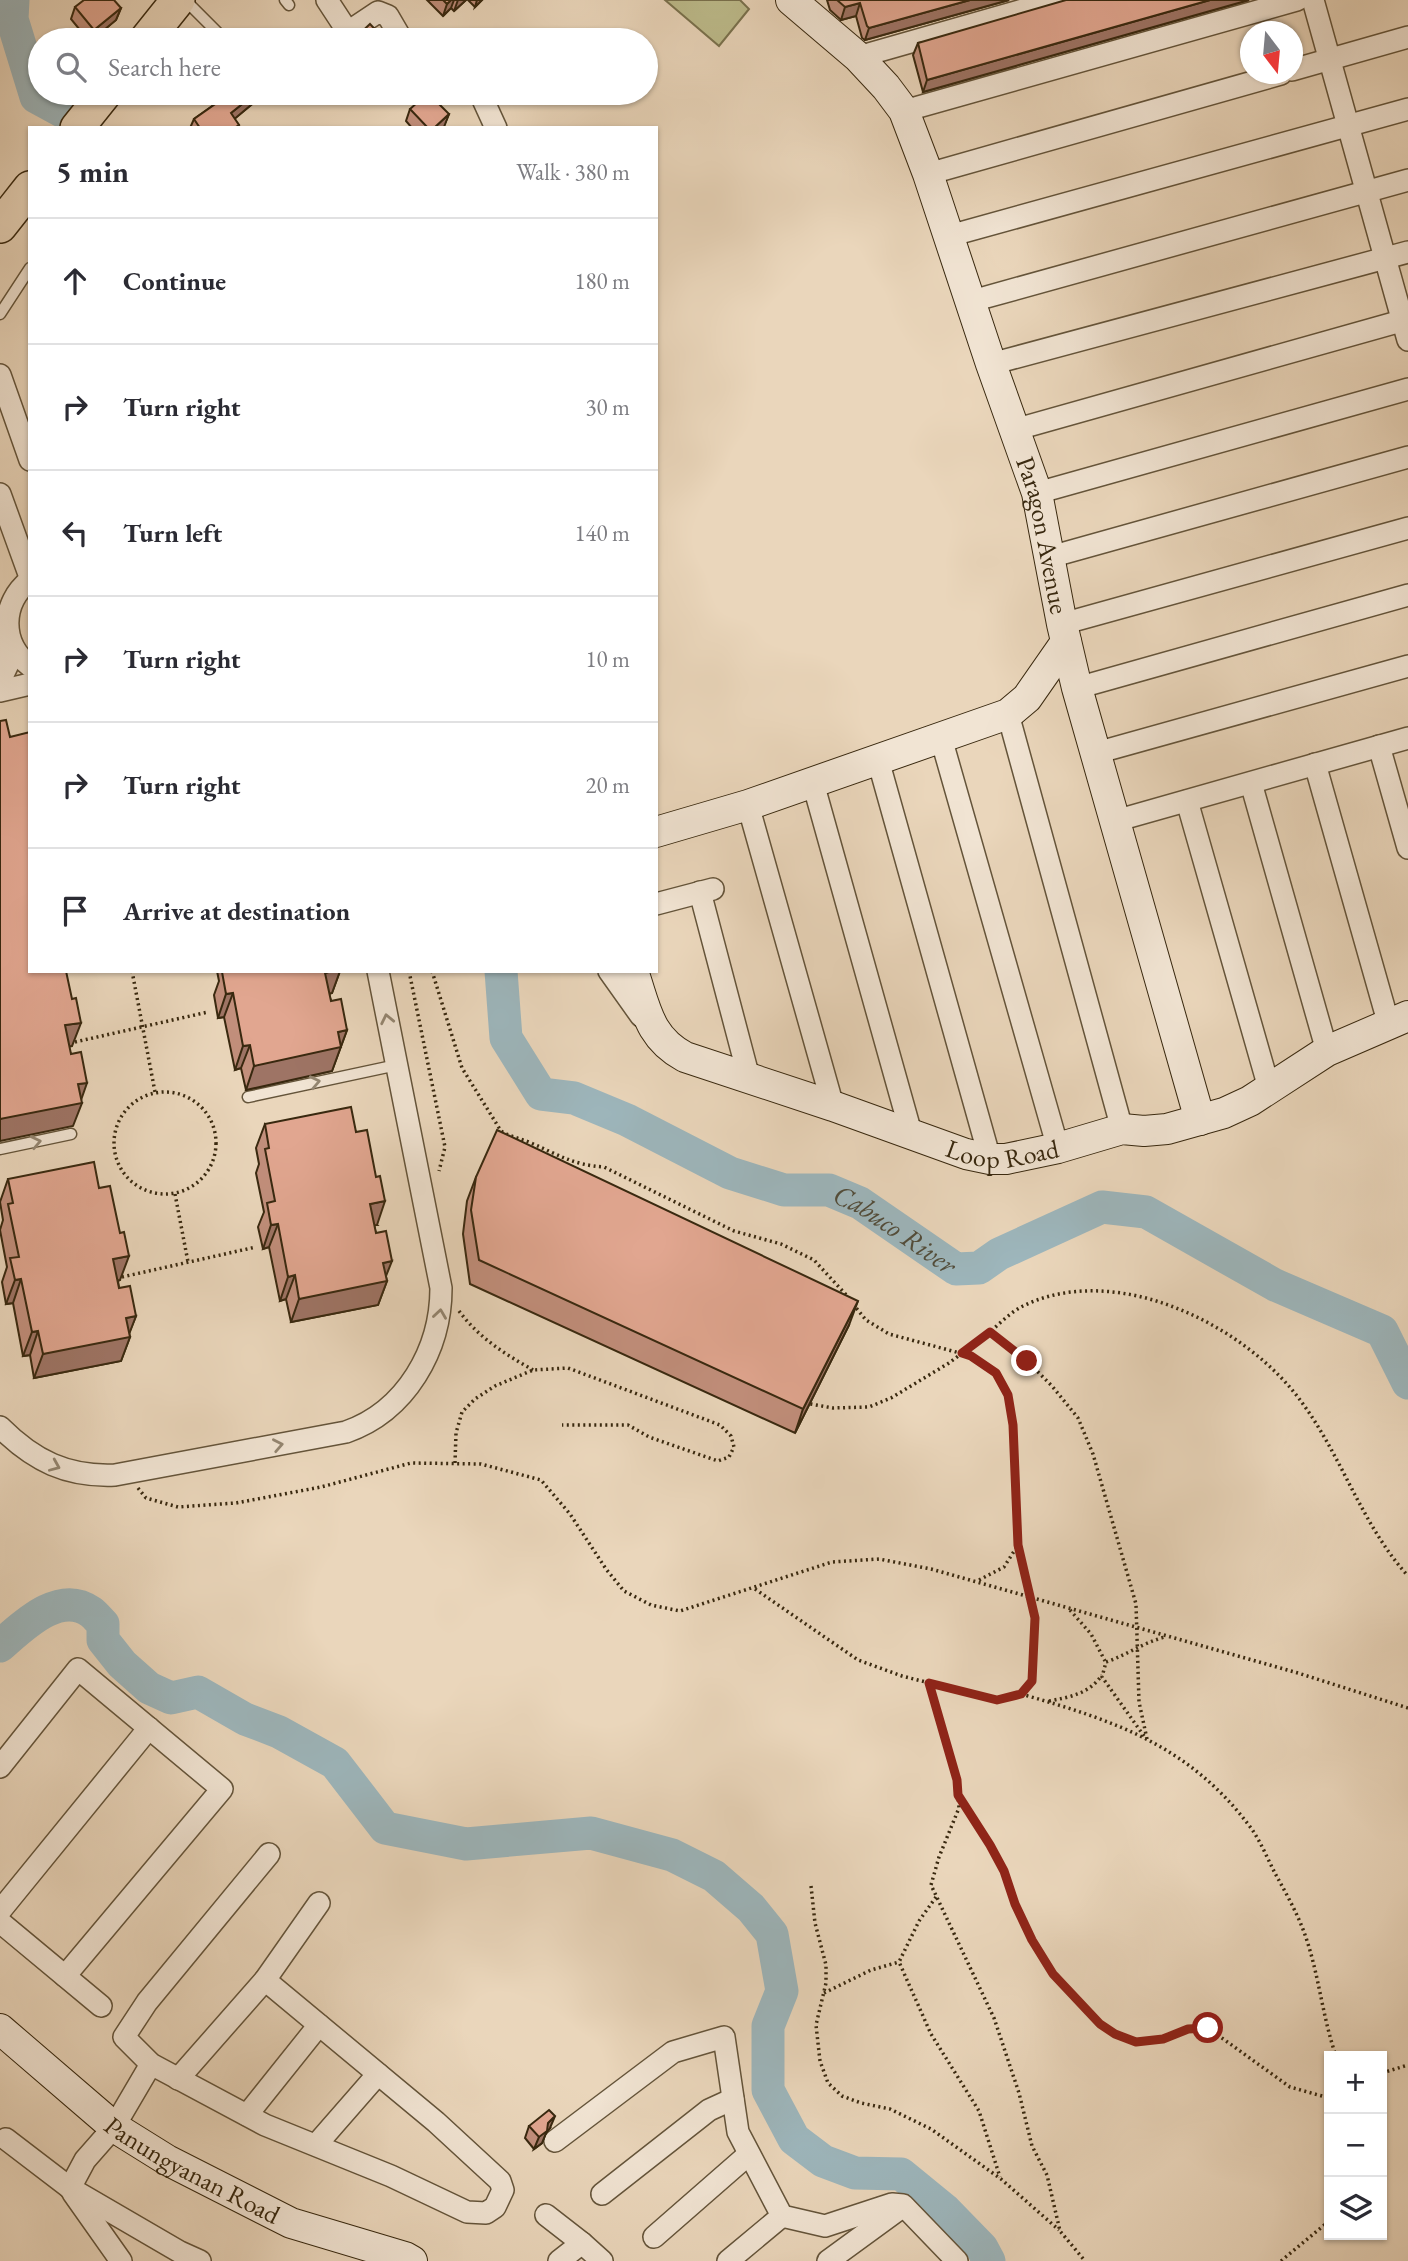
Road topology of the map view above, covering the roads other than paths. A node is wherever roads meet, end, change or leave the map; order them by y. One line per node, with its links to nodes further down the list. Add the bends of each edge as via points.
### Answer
1 (178, 0): 8 (main road)
2 (185, 0): 9 (lane)
3 (327, 0): 10 (street)
4 (1058, 0): 14 (street)
5 (1297, 0): 21 (street)
6 (1313, 0): 15 (street)
7 (800, 1): 14 (street, Paragon Avenue)
8 (157, 28)
9 (213, 28)
10 (345, 28)
11 (354, 28): 12 (street, via 378,12 388,16)
12 (395, 28)
13 (1408, 37): 15 (street)
14 (858, 57): 21 (street, Paragon Avenue)
15 (1330, 60): 16 (street); 24 (street)
16 (1303, 67)
17 (1246, 84): 25 (street)
18 (95, 105): 22 (main road)
19 (485, 105): 23 (street)
20 (1408, 108): 24 (street)
21 (904, 111): 25 (street, Paragon Avenue)
22 (79, 126)
23 (495, 126)
24 (1348, 126): 27 (street); 30 (street)
25 (928, 174): 30 (street, Paragon Avenue)
26 (1408, 180): 27 (street)
27 (1367, 192): 32 (street); 34 (street)
28 (28, 196): 29 (main road)
29 (0, 226)
30 (949, 236): 34 (street, Paragon Avenue)
31 (1408, 252): 32 (street)
32 (1385, 258): 36 (street); 37 (street)
33 (28, 271): 35 (lane)
34 (972, 301): 37 (street, Paragon Avenue)
35 (0, 314)
36 (1406, 326): 40 (street)
37 (991, 364): 40 (street, Paragon Avenue)
38 (0, 375): 41 (street)
39 (1408, 388): 43 (street)
40 (1014, 430): 43 (street, Paragon Avenue)
41 (28, 454)
42 (1408, 457): 46 (street)
43 (1037, 493): 46 (street, Paragon Avenue)
44 (0, 494): 47 (street)
45 (1408, 528): 50 (street)
46 (1050, 557): 50 (street, Paragon Avenue)
47 (28, 572)
48 (28, 580): 51 (street, via 10,606)
49 (1408, 596): 56 (street)
50 (1064, 633): 56 (street, Paragon Avenue); 58 (street, via 1027,698)
51 (10, 640): 52 (street); 54 (street, via 9,662)
52 (28, 664)
53 (1408, 666): 62 (street)
54 (0, 681)
55 (28, 684): 57 (street)
56 (1077, 688): 62 (street, Paragon Avenue)
57 (0, 691)
58 (1009, 714): 59 (street); 85 (street)
59 (941, 738): 63 (street); 89 (street)
60 (1408, 738): 61 (street)
61 (1379, 746): 64 (street); 71 (street)
62 (1096, 754): 69 (street, Paragon Avenue)
63 (878, 760): 65 (street); 90 (street)
64 (1315, 764): 66 (street); 76 (street)
65 (813, 783): 68 (street); 86 (street)
66 (1251, 783): 67 (street); 78 (street)
67 (1187, 801): 69 (street); 81 (street)
68 (748, 805): 70 (street); 83 (street)
69 (1115, 821): 84 (street, Paragon Avenue)
70 (658, 831)
71 (1408, 849)
72 (658, 903): 80 (street, via 706,890)
73 (378, 973): 79 (street, one-way to 73)
74 (610, 973): 77 (street)
75 (634, 973): 77 (street)
76 (1398, 1021): 78 (street, Loop Road)
77 (660, 1039): 80 (street, Loop Road, via 685,1057)
78 (1327, 1051): 81 (street, Loop Road)
79 (397, 1065): 82 (lane, one-way to 79); 91 (street, one-way to 79, via 29,1452 62,1469 94,1476 335,1435 368,1423 396,1401 426,1359 439,1321 441,1288)
80 (749, 1078): 83 (street, Loop Road)
81 (1269, 1088): 84 (street, Loop Road, via 1238,1107)
82 (248, 1097)
83 (833, 1106): 86 (street, Loop Road)
84 (1200, 1120): 85 (street, Loop Road, via 1155,1131)
85 (1122, 1129): 89 (street, Loop Road)
86 (911, 1133): 90 (street, Loop Road)
87 (71, 1134): 88 (lane, one-way to 87)
88 (0, 1149)
89 (1058, 1149): 90 (street, Loop Road)
90 (990, 1159)
91 (0, 1427)
92 (149, 1728): 93 (street, via 78,1670); 96 (street); 98 (street, via 222,1789)
93 (0, 1767)
94 (269, 1854): 103 (street, via 147,2002 124,2037)
95 (318, 1903): 99 (street)
96 (0, 1911)
97 (0, 1922): 98 (street)
98 (65, 1976): 100 (street)
99 (265, 1980): 101 (street); 105 (street)
100 (102, 2006)
101 (319, 2025): 104 (street); 107 (street)
102 (3, 2039): 108 (street, Panungyanan Road)
103 (151, 2064): 105 (street); 108 (street)
104 (378, 2074): 111 (street); 111 (street, via 500,2181 503,2190 495,2207 486,2213 467,2212)
105 (178, 2079): 107 (street)
106 (733, 2099): 110 (street, via 724,2037 673,2052); 112 (street, via 738,2132); 114 (street, via 709,2110)
107 (247, 2115): 111 (street)
108 (114, 2127): 113 (street, via 85,2160); 123 (street, Panungyanan Road, via 167,2160 291,2223)
109 (6, 2139): 113 (street)
110 (555, 2141)
111 (316, 2145)
112 (749, 2154): 117 (street); 118 (street)
113 (70, 2188): 121 (street); 122 (street)
114 (602, 2194)
115 (903, 2205): 117 (street, via 892,2204 825,2226); 120 (street); 127 (street)
116 (546, 2215): 119 (street)
117 (782, 2216): 126 (street)
118 (654, 2237)
119 (582, 2243): 124 (street); 125 (street)
120 (949, 2258)
121 (121, 2261)
122 (200, 2261)
123 (412, 2261)
124 (559, 2261)
125 (603, 2261)
126 (728, 2261)
127 (828, 2261)

